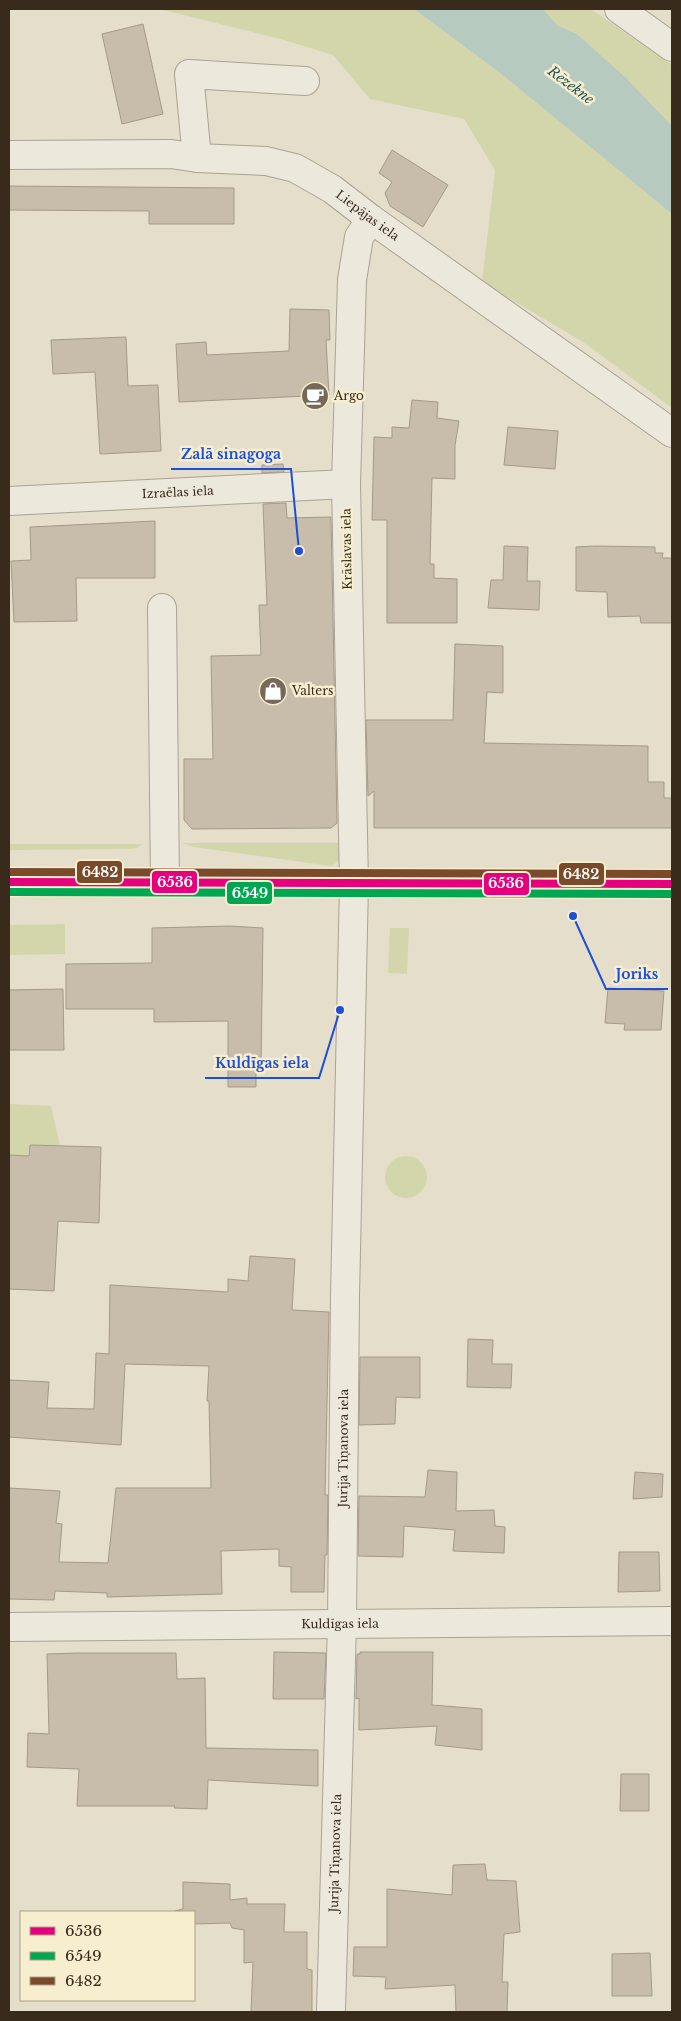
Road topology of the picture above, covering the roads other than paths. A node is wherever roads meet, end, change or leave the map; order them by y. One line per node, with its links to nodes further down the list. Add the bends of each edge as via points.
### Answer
1 (619, 9): 2 (street)
2 (672, 47)
3 (305, 81): 5 (street, via 189,74)
4 (9, 155): 5 (street, Liepājas iela, via 171,154)
5 (197, 158): 6 (street, Liepājas iela, via 266,161 295,168 332,189)
6 (371, 219): 7 (street, Liepājas iela); 8 (street, Krāslavas iela, via 359,238 352,280)
7 (672, 433)
8 (346, 484): 9 (street, Izraēlas iela); 13 (street, Krāslavas iela)
9 (9, 502)
10 (162, 608): 12 (street)
11 (9, 882): 12 (main road)
12 (165, 883): 13 (main road)
13 (354, 884): 14 (main road); 16 (street, Jurija Tiņanova iela)
14 (672, 884)
15 (672, 1621): 16 (street, Kuldīgas iela)
16 (342, 1623): 17 (street, Kuldīgas iela); 18 (street, Jurija Tiņanova iela)
17 (9, 1627)
18 (331, 2012)

